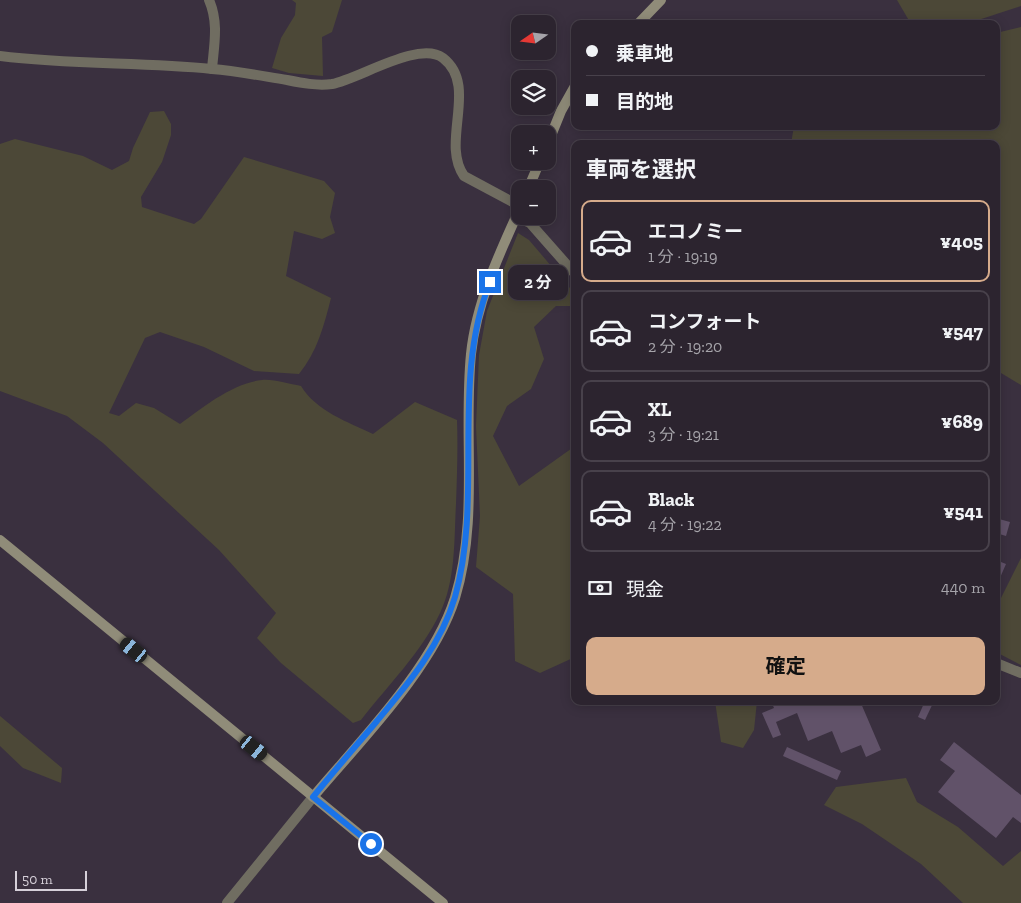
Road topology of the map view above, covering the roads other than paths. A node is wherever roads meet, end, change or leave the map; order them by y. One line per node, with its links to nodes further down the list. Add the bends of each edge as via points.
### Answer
1 (209, 0): 5 (street, via 216,31)
2 (661, 0): 3 (street)
3 (642, 20)
4 (0, 56): 5 (street, via 38,61)
5 (212, 69): 8 (street, via 321,85 348,79 411,55 425,53 442,57 455,73 459,85 455,149 458,168 464,176)
6 (571, 93): 7 (street)
7 (555, 125)
8 (511, 205)
9 (513, 225): 15 (street, via 482,302 471,354 466,533 455,598 433,647 422,663)
10 (532, 225): 11 (street)
11 (571, 269)
12 (0, 540): 15 (street)
13 (1000, 665): 14 (street)
14 (1021, 673)
15 (313, 797): 16 (street); 17 (street)
16 (228, 903)
17 (443, 903)

